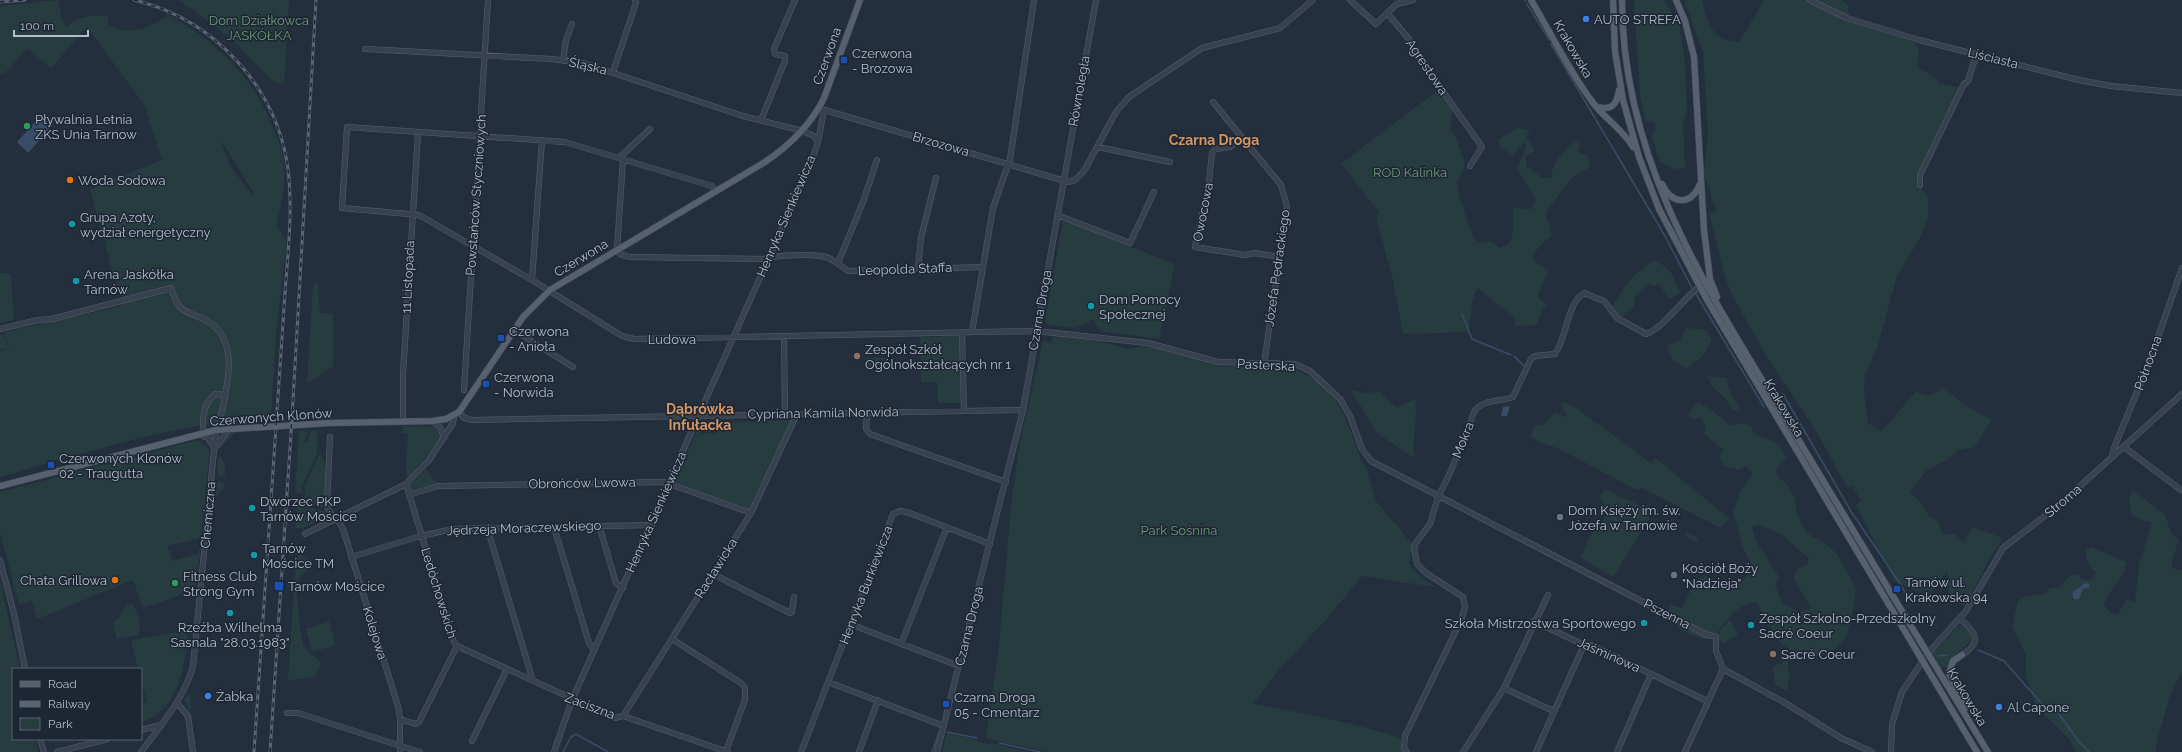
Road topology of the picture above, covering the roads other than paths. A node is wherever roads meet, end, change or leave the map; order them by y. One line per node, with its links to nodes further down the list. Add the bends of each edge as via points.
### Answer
1 (488, 0): 19 (street, Powstańców Styczniowych)
2 (635, 0): 21 (street)
3 (795, 0): 27 (street, via 774,49 775,54 784,56 785,61)
4 (860, 0): 26 (main road, Czerwona)
5 (1034, 0): 42 (street, via 1010,159)
6 (1096, 0): 45 (street, Równoległa)
7 (1313, 0): 37 (street, via 1280,28 1202,48 1129,97 1116,112)
8 (1350, 0): 15 (street, via 1376,24)
9 (1413, 0): 15 (street, via 1397,4)
10 (1532, 0): 25 (main road, Krakowska, via 1584,90)
11 (1613, 0): 22 (main road, via 1615,51)
12 (1622, 0): 36 (main road, via 1627,70)
13 (1676, 0): 46 (main road, via 1685,21 1694,57)
14 (1810, 0): 18 (street, Liściasta, via 1847,18 1884,30)
15 (1387, 12): 43 (street, Agrestowa, via 1409,39 1482,147)
16 (572, 24): 20 (street, via 566,40)
17 (365, 49): 19 (street, Śląska)
18 (1977, 54): 23 (street, Liściasta, via 2079,80); 47 (street, via 1968,80 1920,175)
19 (486, 56): 20 (street, Śląska); 31 (street, Powstańców Styczniowych)
20 (563, 61): 21 (street, Śląska, via 583,63)
21 (613, 72): 27 (street, Śląska)
22 (1619, 76): 25 (main road, via 1615,104 1608,108); 38 (main road)
23 (2182, 93)
24 (1213, 102): 32 (street, Józefa Pędrackiego)
25 (1597, 107): 38 (main road, Krakowska, via 1625,134)
26 (822, 109): 29 (main road, Czerwona); 35 (street, Henryka Sienkiewicza); 42 (street, Brzozowa)
27 (761, 120): 29 (street, Śląska)
28 (650, 129): 39 (street)
29 (802, 131): 35 (street, Henryka Sienkiewicza, via 814,136); 48 (main road, Czerwona, via 772,158)
30 (418, 133): 31 (street); 50 (street, 11 Listopada); 50 (street, Ludowa, via 347,127 342,208)
31 (480, 137): 33 (street); 52 (street, Powstańców Styczniowych)
32 (1242, 138): 54 (street, Józefa Pędrackiego, via 1281,185 1286,196 1287,206); 54 (street, Owocowa, via 1230,147 1215,149 1212,153 1209,182 1195,247 1245,255 1255,253)
33 (542, 140): 39 (street, via 565,142); 60 (street)
34 (642, 140): 39 (street)
35 (818, 142): 55 (street, Henryka Sienkiewicza)
36 (1643, 144): 46 (main road, via 1664,190 1672,198 1690,198 1698,190); 63 (main road, via 1681,237)
37 (1098, 147): 41 (street); 45 (street, via 1078,178)
38 (1639, 157): 61 (main road, Krakowska, via 1659,209)
39 (621, 159): 48 (street, via 712,186); 53 (street)
40 (877, 160): 56 (street)
41 (1170, 162)
42 (1007, 164): 45 (street, Brzozowa); 57 (street, via 994,208)
43 (1470, 166)
44 (936, 178): 58 (street, via 921,238)
45 (1063, 182): 51 (street, Czarna Droga)
46 (1701, 182): 63 (main road, via 1710,279)
47 (1920, 185)
48 (716, 191): 53 (main road, Czerwona)
49 (1154, 192): 51 (street, via 1130,243)
50 (412, 213): 52 (street, Ludowa); 83 (street, 11 Listopada, via 403,374)
51 (1057, 215): 66 (street, Czarna Droga)
52 (472, 244): 60 (street, Ludowa); 73 (street, Powstańców Styczniowych)
53 (617, 250): 55 (street, Leopolda Staffa, via 629,257 648,259); 62 (main road, Czerwona)
54 (1279, 257): 71 (street, Józefa Pędrackiego)
55 (769, 258): 56 (street, Leopolda Staffa, via 821,256); 70 (street, Henryka Sienkiewicza)
56 (838, 263): 58 (street, Leopolda Staffa, via 848,270)
57 (983, 267): 58 (street, Leopolda Staffa); 67 (street)
58 (918, 268)
59 (2182, 268): 92 (street, Północna, via 2149,364)
60 (532, 280): 62 (street, Ludowa)
61 (1699, 287): 99 (street, Mokra, via 1656,330 1646,334 1617,318 1604,300 1589,293 1579,296 1555,354 1540,354 1531,359 1513,397 1480,404 1475,410); 126 (main road, Krakowska)
62 (550, 290): 65 (main road, Czerwona); 70 (street, Ludowa, via 634,340)
63 (1725, 317): 124 (main road, Krakowska)
64 (0, 329): 75 (street, Chemiczna, via 52,319 170,288 175,304 207,321 219,330 226,342 229,356)
65 (514, 330): 72 (street); 79 (main road, Czerwona)
66 (1036, 331): 67 (street, Ludowa); 71 (street, Pasterska, via 1148,343 1218,362); 76 (street, Czarna Droga)
67 (972, 332): 68 (street, Ludowa)
68 (962, 333): 69 (street, Ludowa); 77 (street)
69 (784, 336): 70 (street, Ludowa); 80 (street)
70 (733, 339): 82 (street, Henryka Sienkiewicza)
71 (1264, 364): 99 (street, Pasterska, via 1295,364 1310,371 1347,408 1362,449 1371,461)
72 (572, 367)
73 (464, 390)
74 (2182, 394): 90 (street, Stroma)
75 (224, 395): 86 (street, Chemiczna); 87 (street, via 215,394 210,399 204,410)
76 (1023, 410): 77 (street, Cypriana Kamila Norwida); 93 (street, Czarna Droga)
77 (964, 411): 78 (street, Cypriana Kamila Norwida)
78 (867, 412): 81 (street, Cypriana Kamila Norwida); 93 (street, via 866,429 870,434)
79 (456, 414): 82 (street, Cypriana Kamila Norwida, via 472,420); 84 (main road, Czerwonych Klonów); 89 (street, Czerwona)
80 (785, 414): 81 (street, Cypriana Kamila Norwida); 82 (street, Cypriana Kamila Norwida)
81 (797, 414): 100 (street, Racławicka)
82 (699, 416): 94 (street, Henryka Sienkiewicza)
83 (403, 421): 84 (main road, Czerwonych Klonów); 85 (main road, Czerwonych Klonów)
84 (432, 421): 89 (street, via 440,427)
85 (230, 428): 86 (main road, Czerwonych Klonów); 91 (street)
86 (217, 430): 87 (main road, Czerwonych Klonów); 91 (street, Chemiczna)
87 (201, 433): 91 (street); 96 (main road, Czerwonych Klonów)
88 (330, 437): 101 (street, Kolejowa, via 327,506)
89 (444, 438): 95 (street, Czerwona, via 430,460)
90 (2124, 447): 92 (street, Stroma); 97 (street)
91 (215, 449): 138 (street, Chemiczna, via 193,666 189,682)
92 (2112, 457): 116 (street, Stroma, via 2050,512 2003,548)
93 (1006, 482): 109 (street, Czarna Droga)
94 (669, 483): 98 (street, Obrońców Lwowa, via 438,486); 100 (street, Obrońców Lwowa); 103 (street, Henryka Sienkiewicza)
95 (406, 484): 98 (street, Ledóchowskich); 101 (street, Czerwona)
96 (0, 486)
97 (2181, 490)
98 (409, 495): 108 (street, Ledóchowskich)
99 (1438, 497): 130 (street, Pszenna, via 1705,634 1716,637 1716,651); 151 (street, Mokra, via 1430,524 1415,544 1414,557 1426,573 1463,597 1465,608 1405,736)
100 (751, 513): 112 (street, Racławicka)
101 (336, 518): 107 (street, Czerwona); 110 (street, Kolejowa, via 340,521)
102 (599, 525): 103 (street, Jędrzeja Moraczewskiego); 105 (street, Jędrzeja Moraczewskiego); 113 (street, via 616,583)
103 (651, 525): 113 (street, Henryka Sienkiewicza)
104 (487, 527): 105 (street, Jędrzeja Moraczewskiego); 108 (street, Jędrzeja Moraczewskiego, via 453,529); 132 (street)
105 (554, 527): 123 (street, via 589,643)
106 (947, 527): 109 (street, Henryka Burkiewicza); 118 (street, Henryka Burkiewicza, via 907,512 893,514); 120 (street)
107 (305, 534)
108 (421, 536): 110 (street, Jędrzeja Moraczewskiego); 122 (street, Ledóchowskich)
109 (990, 544): 127 (street, Czarna Droga)
110 (351, 557): 142 (street, Kolejowa)
111 (0, 560): 128 (street)
112 (713, 574): 115 (street, via 790,613); 119 (street, Racławicka)
113 (622, 588): 123 (street, Henryka Sienkiewicza)
114 (1548, 595): 117 (street)
115 (794, 597)
116 (1960, 619): 124 (street, Stroma); 125 (street, via 1972,629 1975,637 1973,645)
117 (1534, 621): 121 (street, Jaśminowa); 134 (street)
118 (850, 624): 120 (street); 133 (street, Henryka Burkiewicza)
119 (672, 639): 141 (street, Racławicka); 158 (street, via 745,688 745,700)
120 (901, 644): 127 (street)
121 (1584, 645): 131 (street, Jaśminowa); 139 (street)
122 (457, 646): 129 (street, Zaciszna); 142 (street, Ledóchowskich, via 419,722 415,724)
123 (594, 650): 135 (street, Henryka Sienkiewicza)
124 (1928, 653): 126 (street); 146 (main road, Krakowska)
125 (1962, 655): 146 (main road, via 1953,661 1949,673)
126 (1923, 663): 167 (street, via 1905,687 1897,706 1892,724); 168 (main road, Krakowska)
127 (959, 666): 144 (street, Czarna Droga)
128 (25, 668)
129 (507, 669): 132 (street, Zaciszna); 149 (street)
130 (1723, 669): 137 (street); 166 (street, via 1787,704 1841,738)
131 (1651, 674): 137 (street); 164 (street, Jaśminowa)
132 (533, 681): 135 (street, Zaciszna)
133 (828, 682): 136 (street); 159 (street, Henryka Burkiewicza)
134 (1504, 688): 139 (street); 162 (street)
135 (572, 700): 141 (street, Zaciszna, via 615,718); 157 (street, Henryka Sienkiewicza)
136 (878, 700): 144 (street); 160 (street)
137 (1707, 701): 165 (street)
138 (177, 703): 143 (street, Chemiczna); 155 (street, via 188,716)
139 (1553, 711): 163 (street)
140 (287, 713): 150 (street, via 298,713)
141 (623, 716): 158 (street, Zaciszna)
142 (400, 719): 150 (street, Kolejowa)
143 (161, 725): 145 (street); 154 (street, Chemiczna)
144 (944, 726): 161 (street, Czarna Droga)
145 (142, 730)
146 (1976, 733): 169 (main road, Krakowska)
147 (40, 740): 152 (street)
148 (104, 740): 153 (street)
149 (472, 741)
150 (400, 749): 156 (street)
151 (1406, 750)
152 (44, 752)
153 (58, 752)
154 (141, 752)
155 (193, 752)
156 (420, 752)
157 (554, 752)
158 (727, 752)
159 (800, 752)
160 (859, 752)
161 (937, 752)
162 (1463, 752)
163 (1536, 752)
164 (1617, 752)
165 (1685, 752)
166 (1872, 752)
167 (1892, 752)
168 (1976, 752)
169 (1988, 752)

